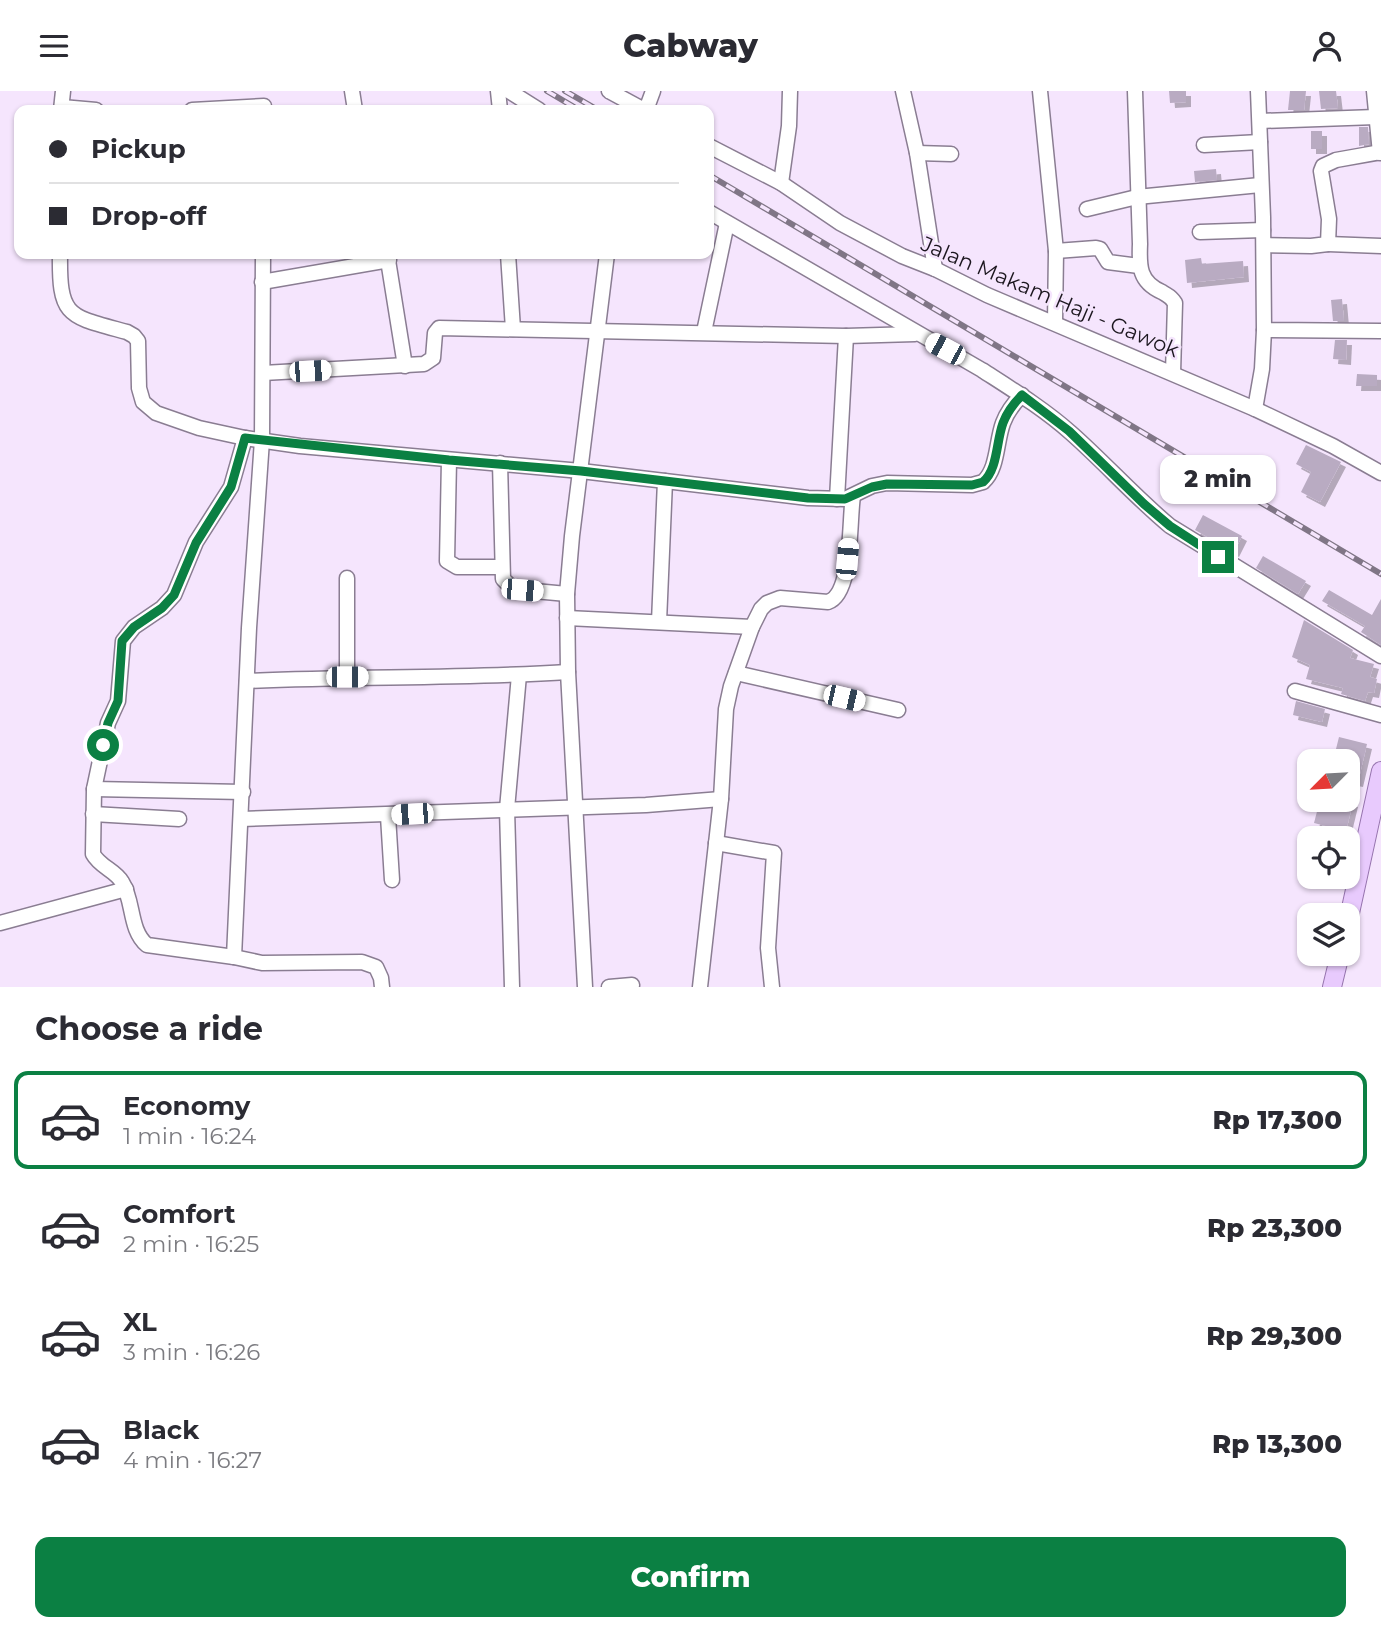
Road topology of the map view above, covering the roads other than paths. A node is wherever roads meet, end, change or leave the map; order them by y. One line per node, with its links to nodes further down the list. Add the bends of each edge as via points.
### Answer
1 (509, 91): 11 (street)
2 (609, 91): 12 (street)
3 (790, 91): 21 (street)
4 (903, 91): 18 (street)
5 (1040, 91): 32 (street)
6 (1135, 91): 23 (street)
7 (1258, 91): 14 (street)
8 (1374, 91): 13 (street)
9 (264, 102): 10 (street)
10 (237, 105)
11 (531, 105)
12 (636, 105)
13 (1376, 117): 14 (street); 19 (street)
14 (1260, 121): 15 (street)
15 (1260, 142): 16 (street); 22 (street)
16 (1204, 145)
17 (714, 149): 21 (street, Jalan Makam Haji - Gawok)
18 (917, 153): 20 (street); 40 (street)
19 (1380, 153): 29 (street, via 1323,166)
20 (951, 154)
21 (781, 183): 40 (street, Jalan Makam Haji - Gawok, via 872,240)
22 (1260, 185): 23 (street); 27 (street)
23 (1137, 197): 24 (street); 39 (street)
24 (1087, 209)
25 (714, 215): 26 (street)
26 (727, 223): 46 (street); 48 (street)
27 (1263, 230): 28 (street); 30 (street)
28 (1199, 232)
29 (1328, 244): 30 (street); 31 (street)
30 (1264, 245): 44 (street)
31 (1381, 246)
32 (1056, 251): 39 (street, via 1096,248 1108,262); 42 (street)
33 (60, 259): 55 (street, via 67,308 77,318 127,332 138,341 140,395 147,407 199,428)
34 (263, 259): 41 (street)
35 (378, 259): 41 (street)
36 (388, 259): 50 (street)
37 (508, 259): 43 (street)
38 (606, 259): 45 (street)
39 (1139, 266): 52 (street, via 1149,286 1171,296 1175,303)
40 (935, 269): 42 (street, Jalan Makam Haji - Gawok)
41 (262, 282): 51 (street)
42 (1055, 323): 52 (street, Jalan Makam Haji - Gawok)
43 (513, 329): 45 (street); 50 (street, via 437,329 430,361)
44 (1264, 330): 47 (street); 54 (street)
45 (597, 331): 46 (street); 59 (street)
46 (704, 331): 49 (street)
47 (1381, 331)
48 (916, 334): 49 (street); 53 (street)
49 (846, 336): 63 (street)
50 (405, 366): 51 (street)
51 (263, 373): 56 (street)
52 (1172, 373): 54 (street, Jalan Makam Haji - Gawok)
53 (1022, 395): 62 (street, via 1010,407 992,471 983,482 887,484); 70 (street, via 1069,431 1170,526)
54 (1255, 409): 60 (street, Jalan Makam Haji - Gawok)
55 (245, 438): 56 (street); 80 (street, via 231,487 196,543 174,595 122,641 118,701 108,723)
56 (262, 440): 57 (street); 75 (street)
57 (449, 460): 58 (street); 64 (street, via 447,561 457,567)
58 (500, 463): 59 (street); 64 (street)
59 (581, 471): 61 (street); 66 (street)
60 (1381, 473)
61 (665, 481): 63 (street); 68 (street)
62 (853, 496): 63 (street); 69 (street, via 847,559 837,597 828,602 773,599 761,609)
63 (837, 499)
64 (502, 567): 66 (street, via 502,579 509,588)
65 (347, 578): 74 (street)
66 (567, 594): 67 (street)
67 (567, 618): 68 (street); 71 (street)
68 (659, 622): 69 (street)
69 (752, 627): 72 (street)
70 (1381, 656)
71 (569, 672): 73 (street); 83 (street)
72 (736, 673): 77 (street); 82 (street, via 726,709)
73 (519, 675): 74 (street); 84 (street)
74 (347, 677): 75 (street)
75 (247, 681): 81 (street)
76 (1295, 691): 78 (street)
77 (898, 710)
78 (1381, 715)
79 (1381, 771): 92 (main road)
80 (94, 789): 81 (street); 85 (street)
81 (243, 792): 88 (street)
82 (721, 799): 83 (street); 89 (street)
83 (577, 808): 84 (street); 99 (street)
84 (507, 809): 86 (street); 98 (street)
85 (93, 814): 87 (street); 91 (street, via 93,854)
86 (388, 815): 88 (street); 90 (street)
87 (179, 819)
88 (241, 819): 94 (street)
89 (716, 843): 101 (street); 102 (street, via 774,853 768,948)
90 (392, 880)
91 (126, 889): 93 (street); 94 (street, via 136,929 147,945)
92 (1352, 903)
93 (0, 923)
94 (234, 957): 97 (street, via 262,963 362,962 376,967)
95 (1337, 966): 103 (main road)
96 (632, 985): 100 (street)
97 (382, 987)
98 (512, 987)
99 (585, 987)
100 (609, 987)
101 (700, 987)
102 (772, 987)
103 (1332, 987)

